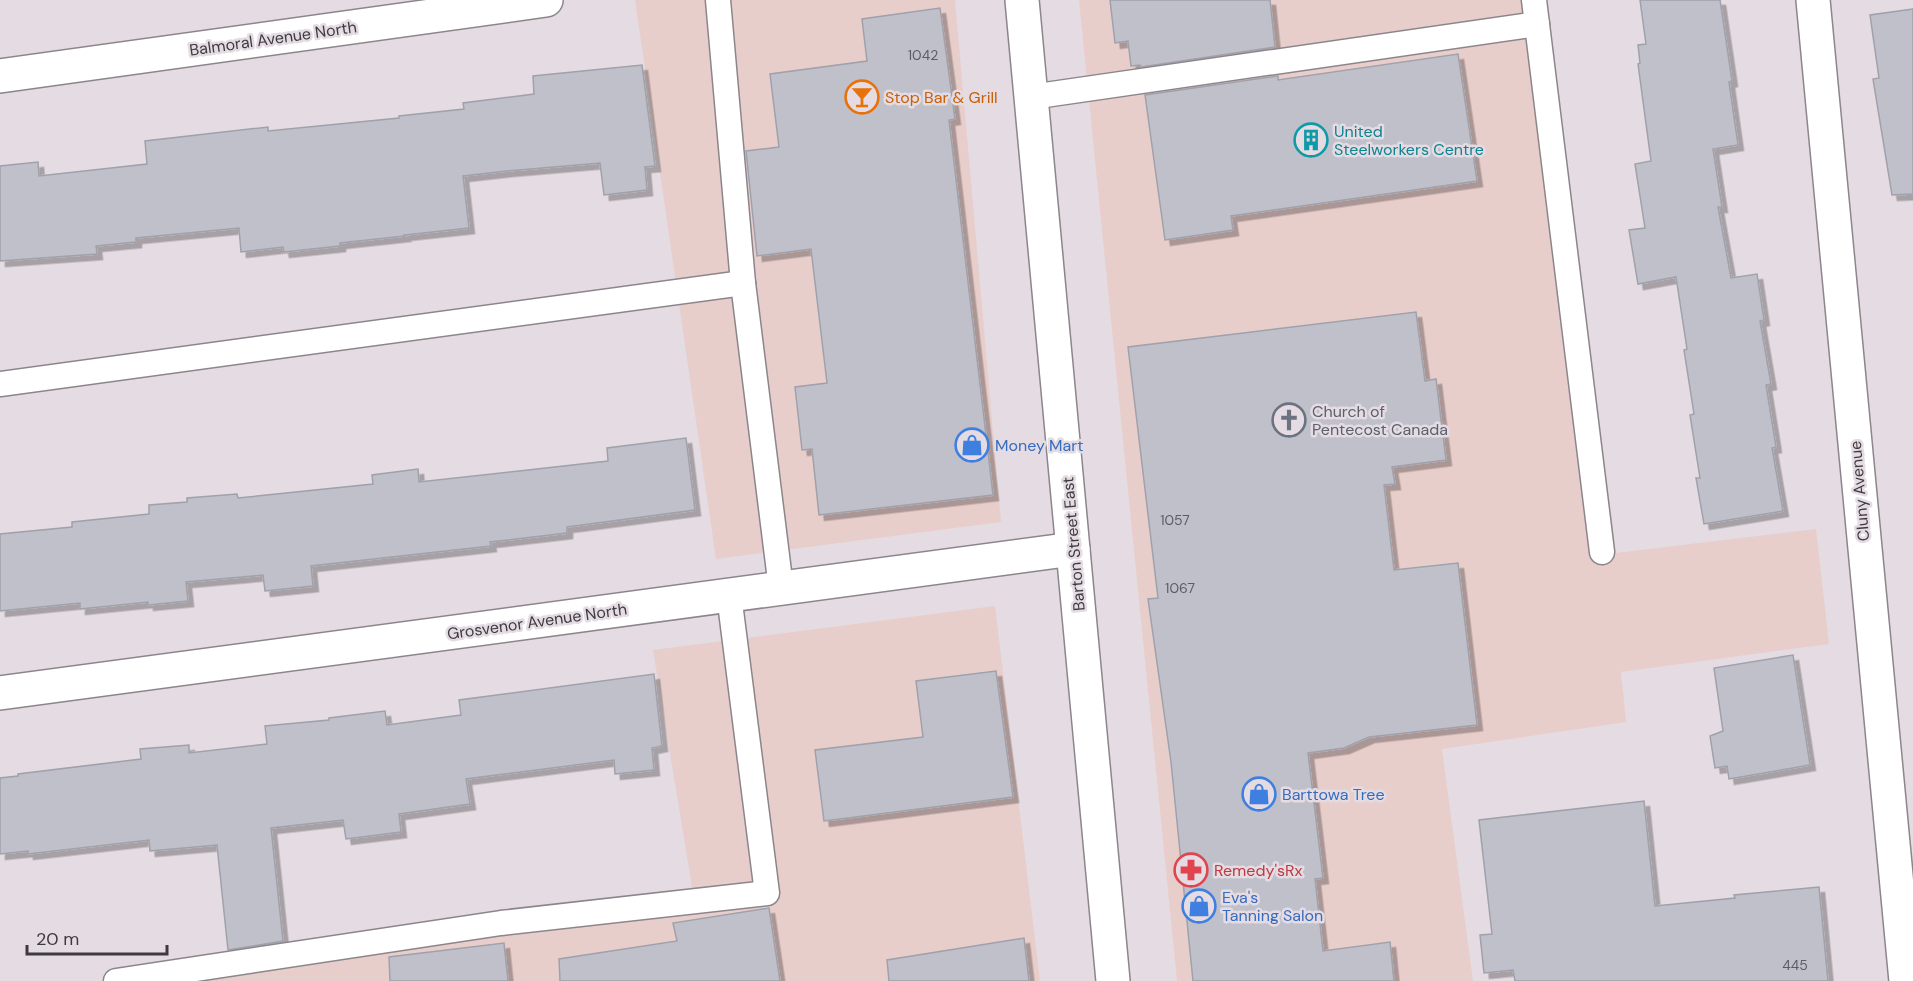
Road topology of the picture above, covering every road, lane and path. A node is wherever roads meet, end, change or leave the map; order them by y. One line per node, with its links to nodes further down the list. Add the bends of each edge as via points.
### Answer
1 (546, 0): 6 (street, Balmoral Avenue North)
2 (718, 0): 8 (lane)
3 (1022, 0): 7 (street, Barton Street East)
4 (1813, 0): 17 (street, Cluny Avenue)
5 (1535, 12): 7 (lane); 11 (lane)
6 (0, 76)
7 (1031, 97): 10 (street, Barton Street East)
8 (743, 282): 9 (lane); 12 (lane)
9 (0, 384)
10 (1073, 549): 12 (street, Grosvenor Avenue North); 16 (street, Barton Street East)
11 (1602, 552)
12 (781, 588): 13 (street, Grosvenor Avenue North)
13 (729, 595): 14 (street, Grosvenor Avenue North); 15 (lane, via 767,893 501,923)
14 (0, 693)
15 (116, 981)
16 (1113, 981)
17 (1906, 981)

